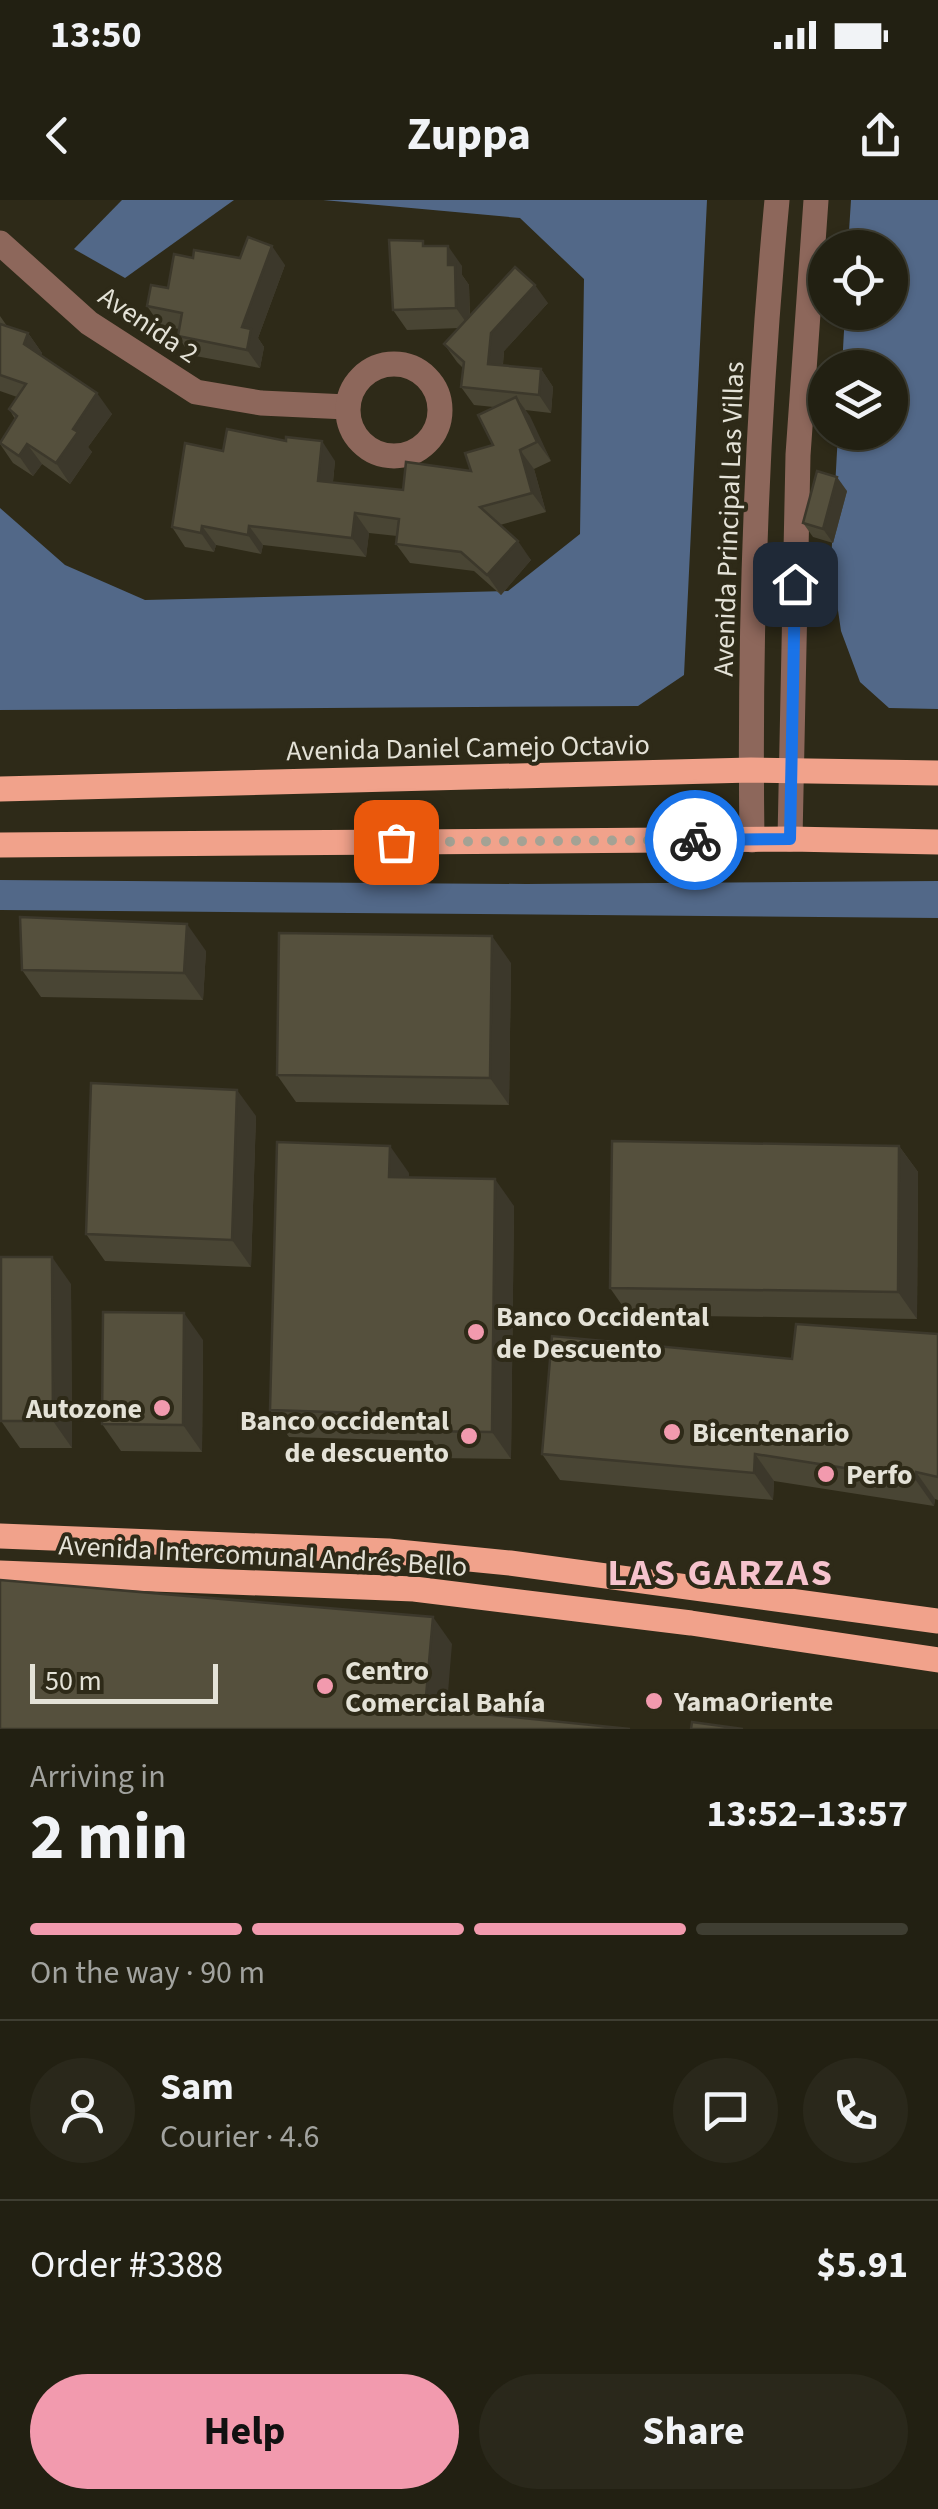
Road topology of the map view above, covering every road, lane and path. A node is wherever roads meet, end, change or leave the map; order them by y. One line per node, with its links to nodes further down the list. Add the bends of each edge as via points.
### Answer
1 (777, 200): 5 (street, Avenida Principal Las Villas, via 763,381)
2 (816, 200): 6 (street, via 798,455)
3 (0, 243): 4 (street, Avenida 2, via 89,324 196,392 261,404)
4 (348, 407)
5 (751, 770): 6 (main road, Avenida Daniel Camejo Octavio); 8 (main road, Avenida Daniel Camejo Octavio); 10 (street, Avenida Principal Las Villas)
6 (791, 770): 7 (main road, Avenida Daniel Camejo Octavio); 9 (street)
7 (938, 773)
8 (0, 789)
9 (790, 839): 10 (main road); 11 (main road)
10 (752, 840): 12 (main road)
11 (938, 842)
12 (0, 846)
13 (0, 1536): 15 (main road, Avenida Intercomunal Andrés Bello, via 388,1551)
14 (0, 1574): 16 (main road, Avenida Intercomunal Andrés Bello, via 414,1589)
15 (938, 1621)
16 (938, 1660)

